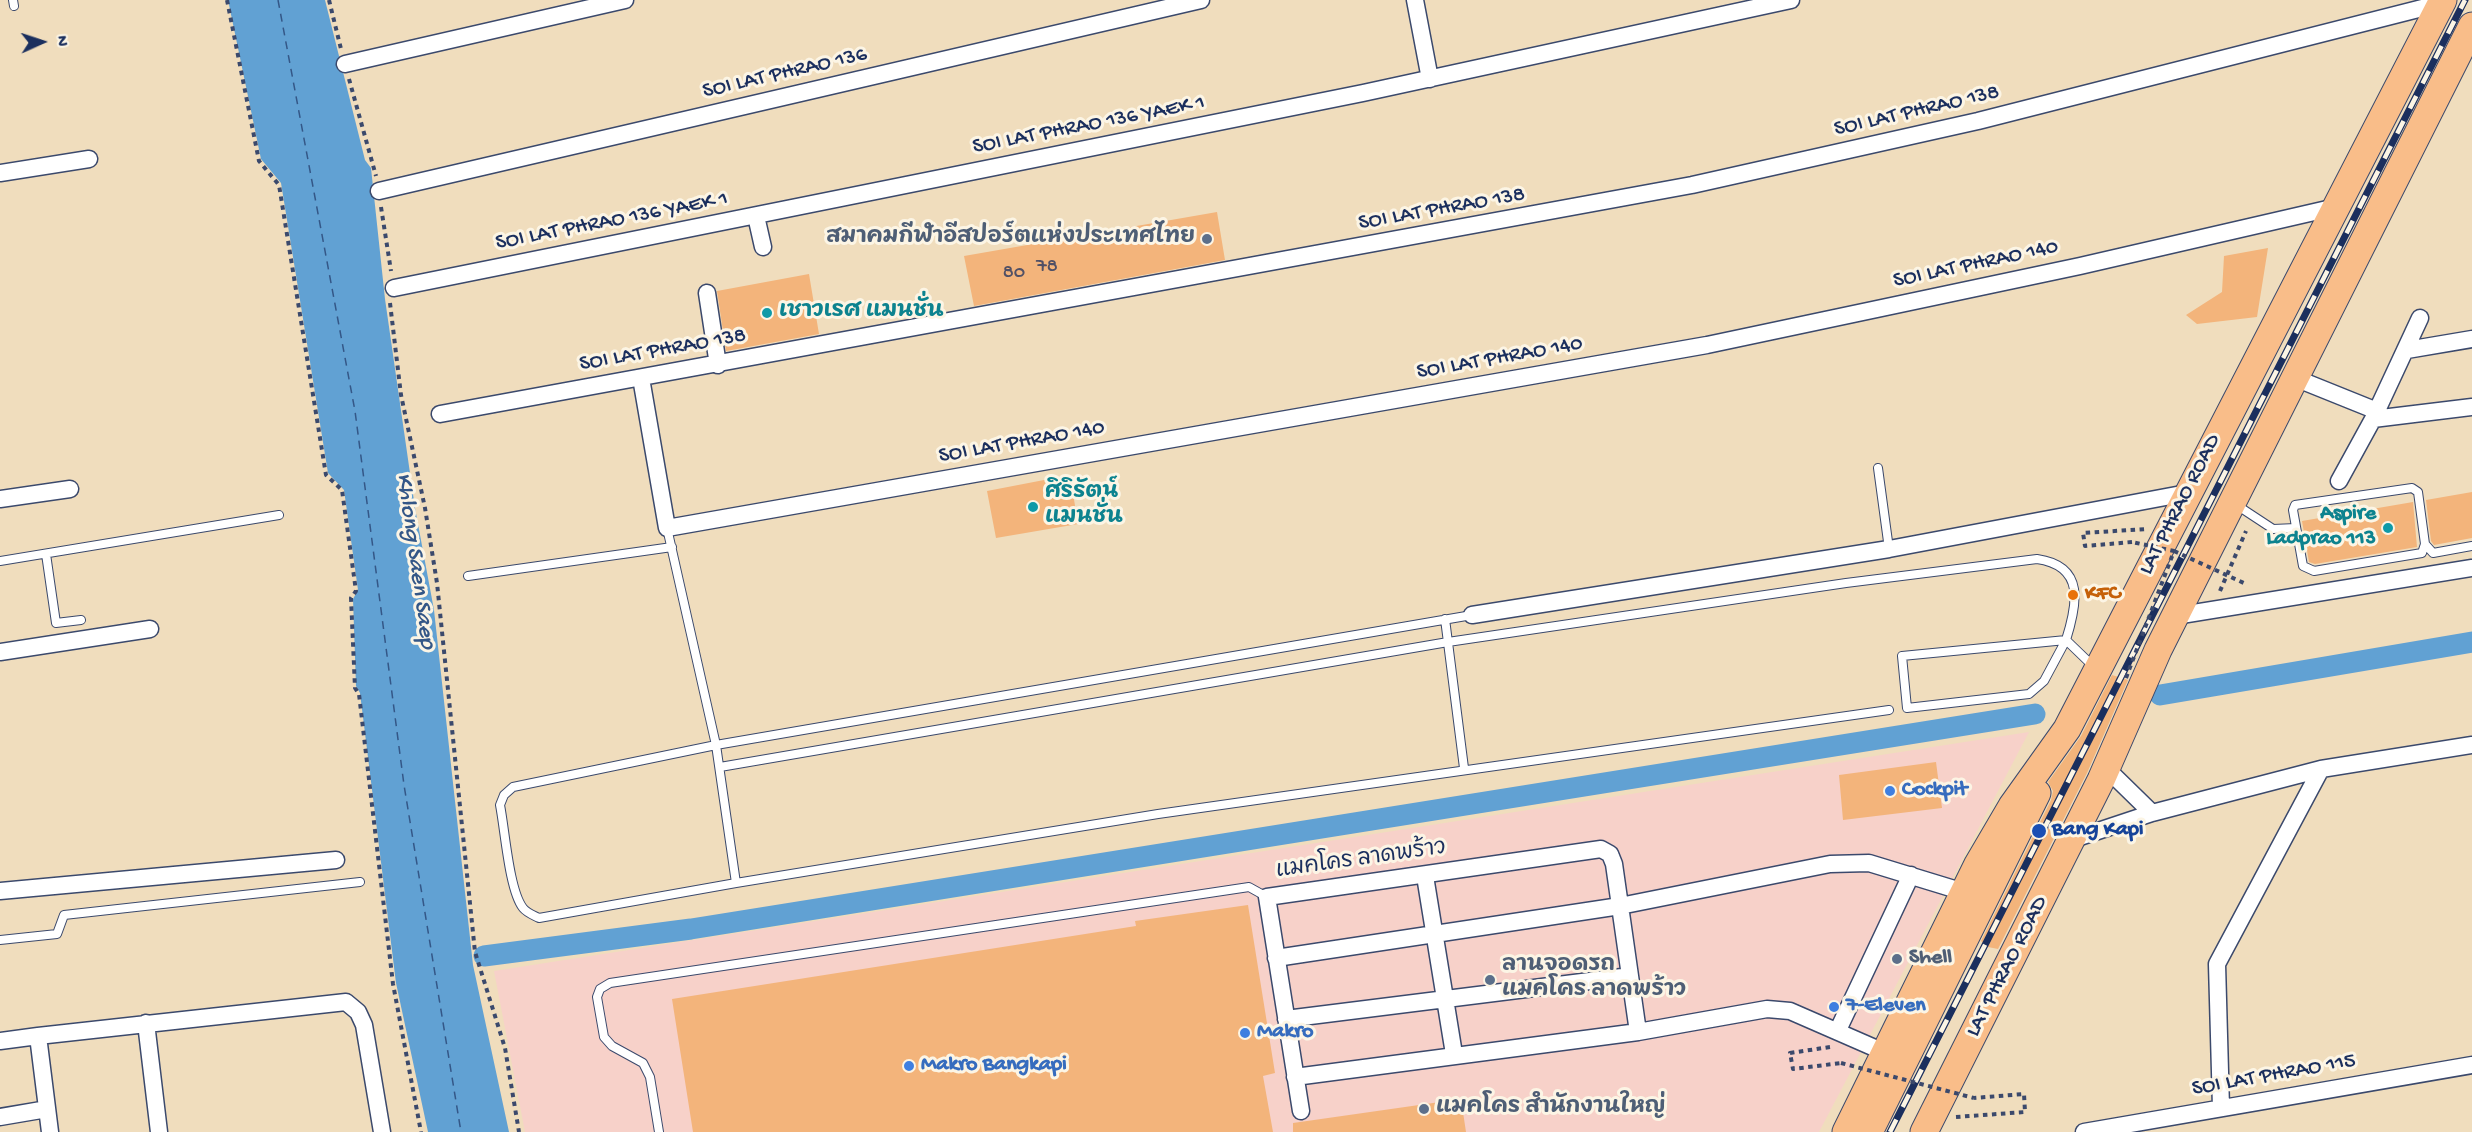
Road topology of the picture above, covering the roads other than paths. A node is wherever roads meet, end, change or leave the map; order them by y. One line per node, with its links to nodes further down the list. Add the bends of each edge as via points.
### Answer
1 (625, 0): 7 (street)
2 (1201, 0): 11 (street, SOI LAT PHRAO 136)
3 (1415, 0): 8 (street)
4 (1791, 0): 8 (street, SOI LAT PHRAO 136 YAEK 1)
5 (2443, 1): 12 (main road, LAT PHRAO ROAD); 20 (street, SOI LAT PHRAO 138, via 1978,121 1692,186)
6 (2472, 26): 22 (main road, LAT PHRAO ROAD)
7 (345, 64)
8 (1430, 79): 13 (street, SOI LAT PHRAO 136 YAEK 1)
9 (89, 159): 10 (street)
10 (0, 172)
11 (379, 191)
12 (2336, 207): 29 (main road, LAT PHRAO ROAD); 33 (street, SOI LAT PHRAO 140, via 1707,345)
13 (756, 216): 14 (street); 15 (street, SOI LAT PHRAO 136 YAEK 1)
14 (763, 247)
15 (394, 288)
16 (707, 292): 20 (street)
17 (2420, 318): 19 (street)
18 (2472, 339): 19 (street)
19 (2407, 350): 25 (street)
20 (718, 365): 21 (street, SOI LAT PHRAO 138)
21 (641, 378): 24 (street, SOI LAT PHRAO 138); 33 (street)
22 (2295, 378): 25 (street); 31 (main road, LAT PHRAO ROAD)
23 (2472, 407): 25 (street)
24 (440, 414)
25 (2375, 415): 27 (street)
26 (1878, 468): 38 (lane)
27 (2339, 481)
28 (70, 489): 30 (street)
29 (2187, 493): 38 (street); 52 (main road, LAT PHRAO ROAD, via 2172,539)
30 (0, 499)
31 (2243, 509): 34 (lane, via 2273,528); 44 (main road, LAT PHRAO ROAD)
32 (279, 515): 39 (lane)
33 (667, 528): 37 (lane)
34 (2296, 528): 35 (lane, via 2301,562 2310,571 2422,553); 35 (lane, via 2295,505 2412,488 2418,492)
35 (2425, 544): 36 (lane, via 2433,553)
36 (2472, 546)
37 (672, 547): 42 (lane); 55 (lane)
38 (1889, 549): 43 (street)
39 (46, 554): 40 (lane); 46 (lane, via 56,622)
40 (0, 561)
41 (2472, 568): 44 (street)
42 (468, 576)
43 (1472, 615): 45 (lane)
44 (2175, 616): 50 (main road, LAT PHRAO ROAD)
45 (1445, 619): 49 (lane); 55 (lane)
46 (81, 620)
47 (150, 629): 51 (street)
48 (2066, 640): 48 (lane, via 2044,681 2030,694 1907,708 1902,656); 49 (lane, via 2077,598 2074,589 2061,568 2037,559 1846,582); 52 (lane)
49 (1448, 642): 57 (lane); 58 (lane)
50 (2158, 650): 59 (main road, LAT PHRAO ROAD); 97 (main road, via 2090,764)
51 (0, 652)
52 (2097, 669): 54 (main road, LAT PHRAO ROAD)
53 (1889, 710): 58 (lane)
54 (2067, 729): 69 (main road, LAT PHRAO ROAD, via 2012,806); 96 (main road)
55 (716, 745): 57 (lane); 67 (lane, via 513,787 500,805 516,895 524,910 539,918)
56 (2472, 745): 60 (street)
57 (720, 767): 67 (lane)
58 (1464, 768): 67 (lane)
59 (2106, 769): 61 (street); 62 (main road, LAT PHRAO ROAD)
60 (2321, 769): 61 (street); 87 (street, via 2217,964)
61 (2152, 813): 62 (street)
62 (2071, 840): 98 (main road, LAT PHRAO ROAD)
63 (336, 860): 68 (street)
64 (1911, 875): 69 (street); 71 (street, via 1869,863 1830,864); 81 (street)
65 (1425, 876): 70 (street, แมคโคร ลาดพร้าว); 71 (street, แมคโคร ลาดพร้าว, via 1601,849 1610,854 1614,864); 72 (street)
66 (360, 882): 73 (lane, via 64,915 57,934)
67 (736, 883)
68 (0, 891)
69 (1964, 892): 83 (main road, LAT PHRAO ROAD)
70 (1267, 897): 74 (street, แมคโคร ลาดพร้าว); 94 (lane, via 1250,887 610,983 600,989 597,997 604,1037 612,1046 643,1063 650,1077)
71 (1620, 906): 72 (street); 75 (street, แมคโคร ลาดพร้าว)
72 (1435, 935): 74 (street); 76 (street)
73 (0, 940)
74 (1276, 958): 77 (street, แมคโคร ลาดพร้าว)
75 (1630, 976): 76 (street); 79 (street, แมคโคร ลาดพร้าว)
76 (1445, 999): 77 (street); 84 (street)
77 (1286, 1019): 86 (street, แมคโคร ลาดพร้าว)
78 (146, 1023): 80 (street); 92 (street); 93 (street, via 346,1002 358,1011 364,1025)
79 (1638, 1032): 81 (street, via 1767,1009 1790,1011); 84 (street)
80 (38, 1036): 82 (street); 88 (street)
81 (1837, 1038): 83 (street)
82 (0, 1041)
83 (1884, 1052): 95 (main road, LAT PHRAO ROAD)
84 (1454, 1054): 86 (street)
85 (2472, 1065): 87 (street, SOI LAT PHRAO 115)
86 (1295, 1077): 89 (street, แมคโคร ลาดพร้าว)
87 (2222, 1108): 99 (street, SOI LAT PHRAO 115)
88 (47, 1109): 90 (street); 91 (street)
89 (1301, 1111)
90 (0, 1117)
91 (50, 1132)
92 (159, 1132)
93 (382, 1132)
94 (659, 1132)
95 (1846, 1132)
96 (1869, 1132)
97 (1904, 1132)
98 (1924, 1132)
99 (2084, 1132)

